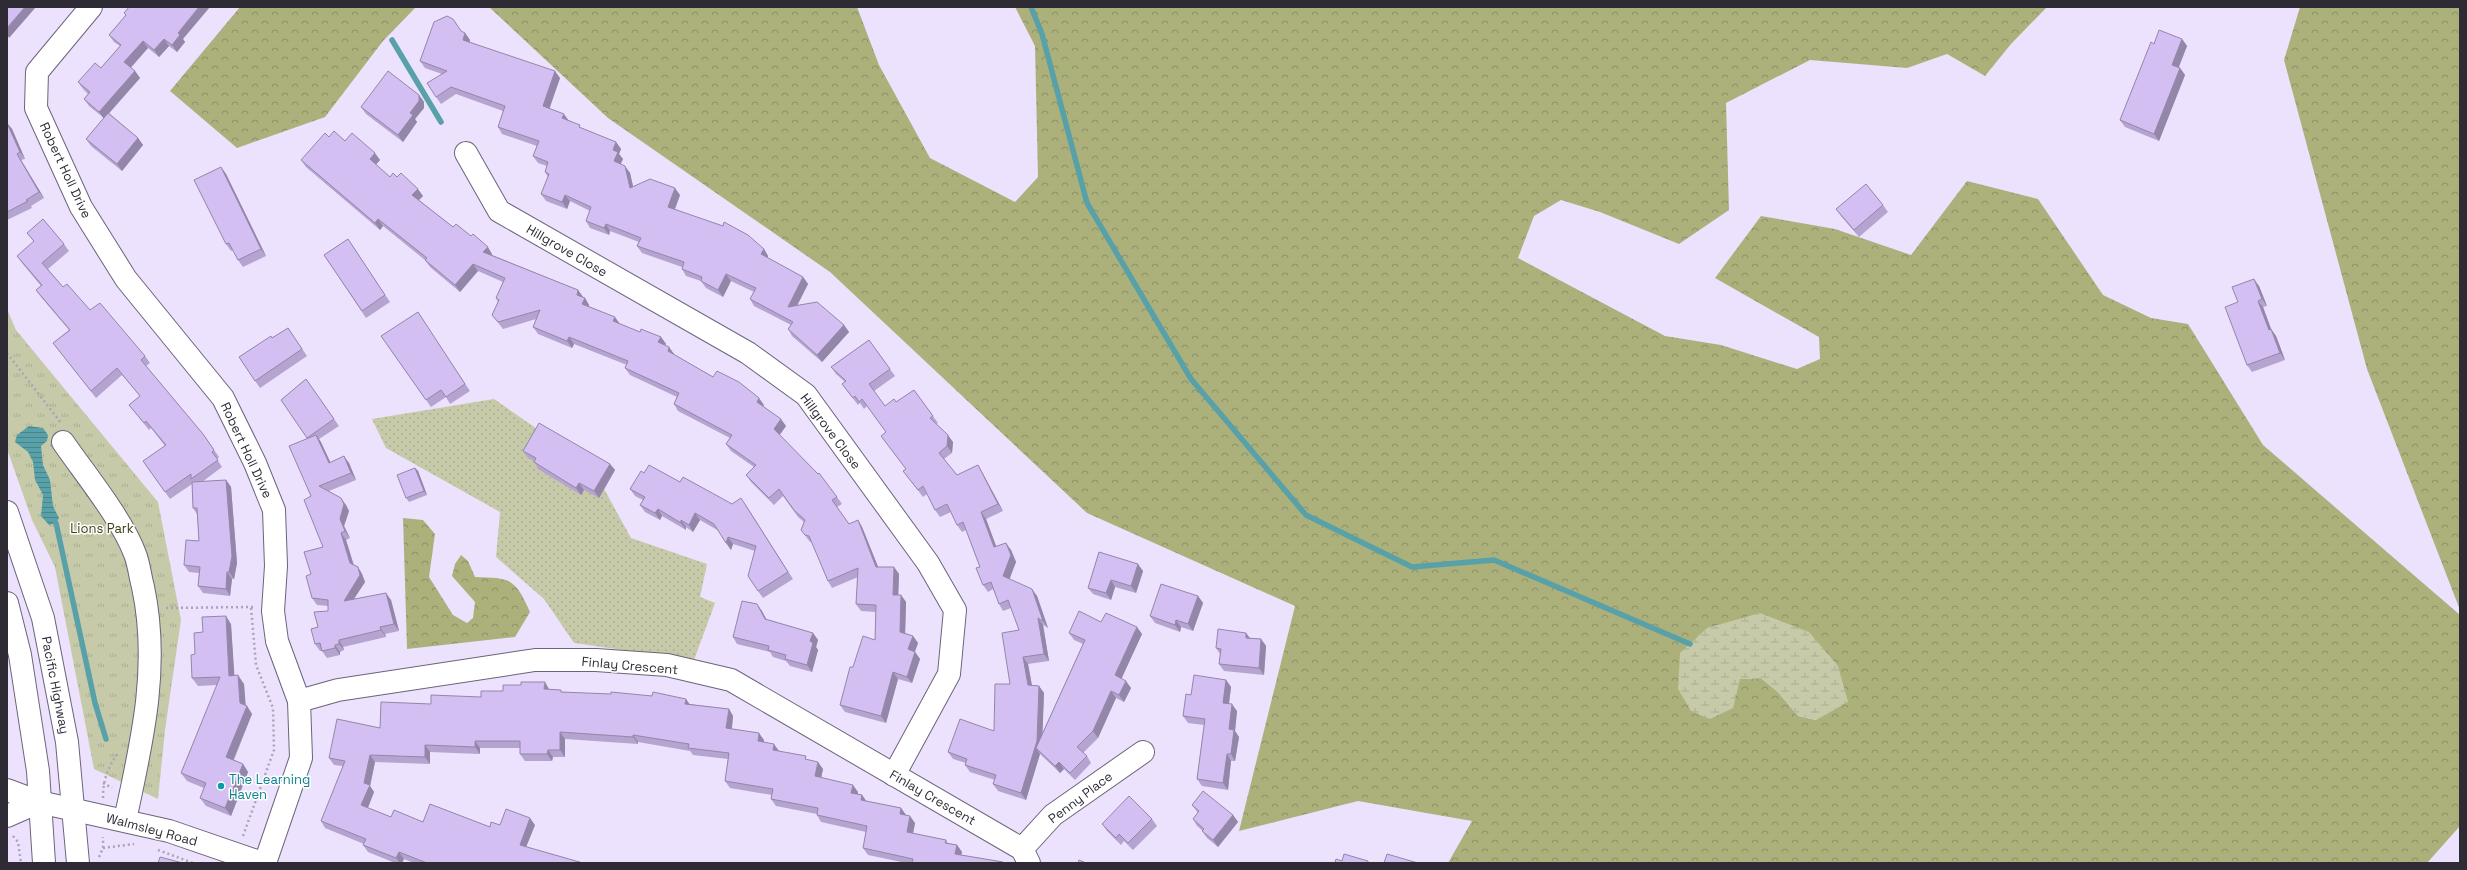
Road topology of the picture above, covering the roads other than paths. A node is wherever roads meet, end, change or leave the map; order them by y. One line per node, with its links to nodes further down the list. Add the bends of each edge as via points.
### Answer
1 (91, 7): 6 (street, Robert Holl Drive, via 37,72 36,108 81,207 126,279 223,398 236,421 274,510 276,566 273,611 277,641)
2 (466, 153): 8 (street, Hillgrove Close, via 499,211 748,353 806,395 928,564 955,610 949,674)
3 (63, 442): 13 (street, via 115,518 136,554 147,609 151,658 147,709)
4 (7, 512): 11 (street, Pacific Highway, via 43,618 67,742)
5 (7, 603): 10 (street, via 20,655 38,771)
6 (299, 701): 8 (street, Finlay Crescent, via 338,690 534,660 596,660 667,665 731,680); 18 (street, Robert Holl Drive, via 301,758)
7 (1143, 752): 14 (street, Penny Place, via 1053,815)
8 (894, 775): 14 (street, Finlay Crescent)
9 (7, 790): 10 (street, Walmsley Road)
10 (39, 802): 11 (street, Walmsley Road); 12 (street); 16 (street)
11 (74, 809): 13 (street, Walmsley Road); 15 (street, Pacific Highway)
12 (7, 816)
13 (126, 820): 17 (street, Walmsley Road, via 169,831)
14 (1026, 856)
15 (89, 862)
16 (44, 863)
17 (262, 863)
18 (265, 863)

